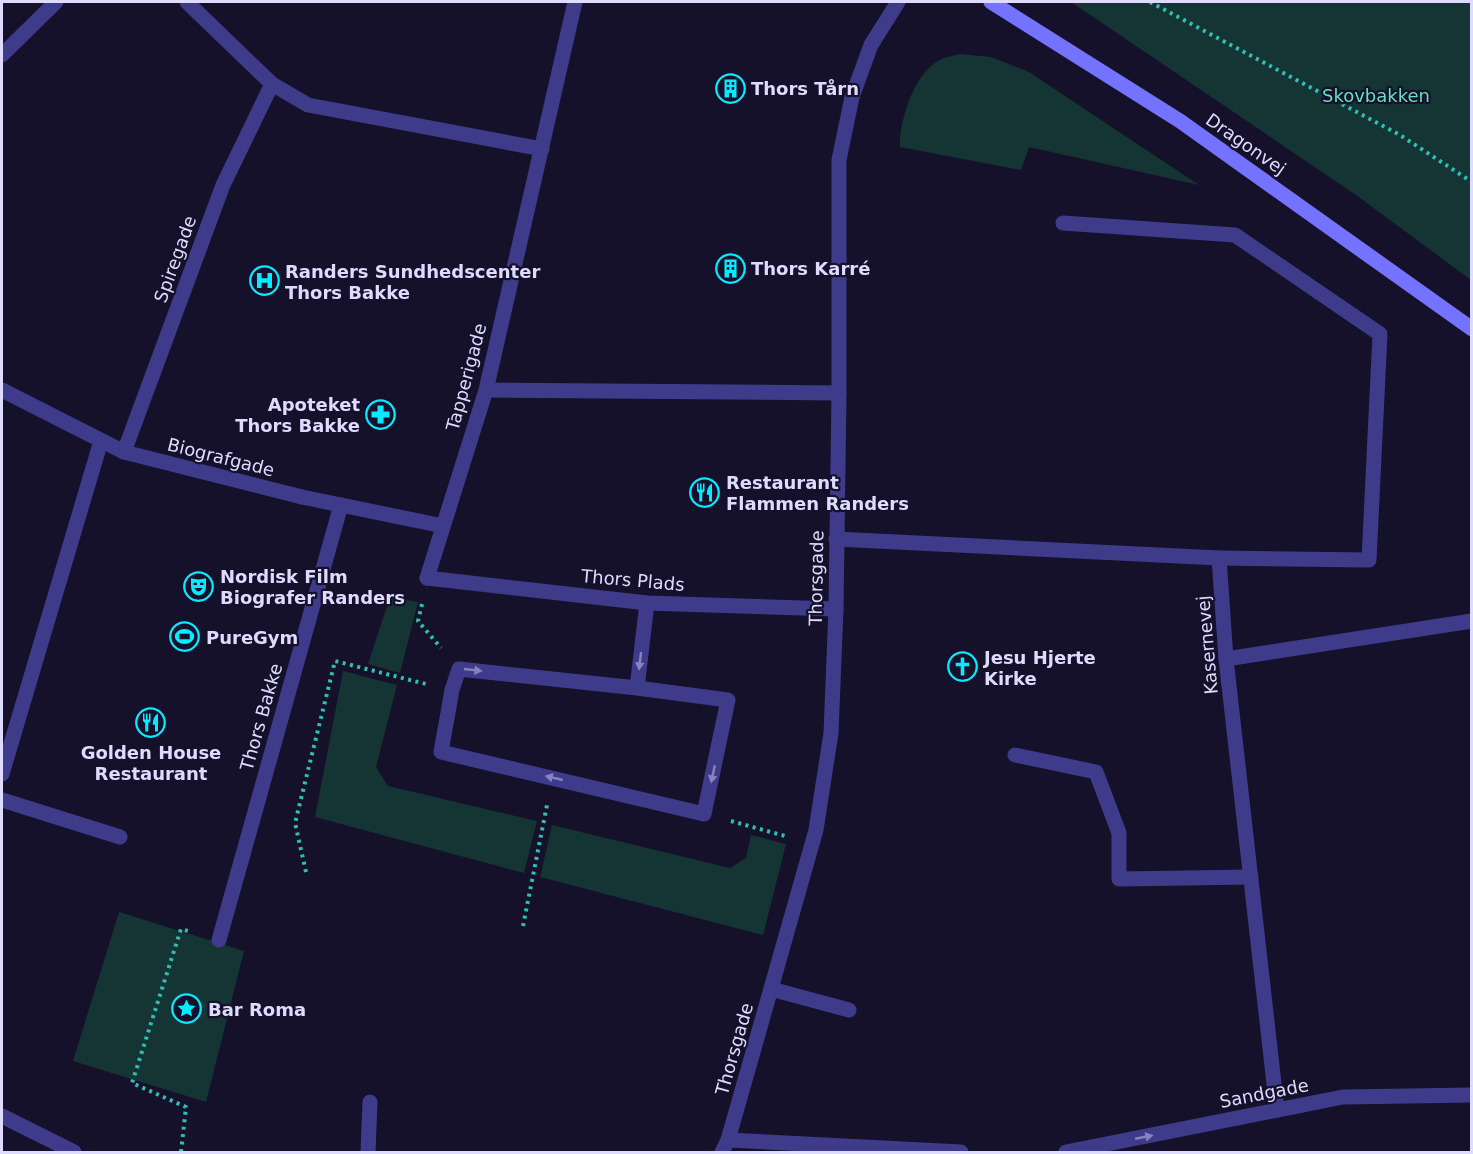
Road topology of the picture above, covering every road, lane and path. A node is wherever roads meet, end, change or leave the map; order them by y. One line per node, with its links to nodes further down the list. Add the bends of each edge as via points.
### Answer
1 (56, 2): 7 (street)
2 (187, 2): 8 (street)
3 (575, 2): 9 (street, Tapperigade)
4 (898, 2): 15 (street, Thorsgade, via 871,45 852,97 839,160)
5 (991, 2): 12 (main road, Dragonvej, via 1180,121)
6 (1150, 2): 10 (path, via 1400,135)
7 (2, 55)
8 (272, 84): 9 (street, via 308,105); 17 (street, Spiregade, via 223,185)
9 (542, 149): 14 (street, Tapperigade)
10 (1472, 182)
11 (1063, 223): 21 (street, via 1235,235 1380,334 1369,560)
12 (1472, 329)
13 (2, 390): 16 (street, Biografgade)
14 (486, 390): 15 (street); 19 (street, Tapperigade)
15 (839, 393): 20 (street, Thorsgade)
16 (101, 441): 17 (street, Biografgade); 34 (street)
17 (124, 452): 18 (street, Biografgade)
18 (341, 505): 19 (street, Biografgade); 44 (street, Thors Bakke)
19 (443, 526): 22 (street, Tapperigade)
20 (836, 539): 21 (street); 24 (street, Thorsgade)
21 (1219, 558): 27 (street, Kasernevej)
22 (427, 578): 23 (street, Thors Plads)
23 (647, 603): 24 (street, Thors Plads); 30 (street, one-way to 30)
24 (836, 609): 45 (street, Thorsgade, via 831,733 816,830)
25 (418, 621): 28 (path)
26 (1472, 621): 27 (street)
27 (1226, 659): 41 (street, Kasernevej)
28 (459, 669): 30 (street, one-way to 30); 30 (street, one-way to 28, via 728,700 704,814 441,752)
29 (399, 677): 32 (path, via 335,661)
30 (637, 688)
31 (302, 749): 32 (path)
32 (312, 752): 40 (path, via 295,823)
33 (1014, 754): 41 (street, via 1096,772 1119,833 1119,879)
34 (2, 774)
35 (2, 800): 38 (street)
36 (543, 823): 42 (path)
37 (755, 828): 39 (path)
38 (120, 837)
39 (788, 837)
40 (306, 872)
41 (1251, 877): 49 (street, Kasernevej)
42 (523, 926)
43 (181, 929): 53 (path, via 132,1083 186,1107)
44 (219, 940)
45 (771, 988): 46 (street); 51 (street, Thorsgade)
46 (849, 1010)
47 (1472, 1095): 49 (street, Sandgade, via 1343,1097)
48 (370, 1102): 54 (street)
49 (1277, 1110): 56 (street, Sandgade, one-way to 49)
50 (2, 1116): 52 (street)
51 (725, 1146): 55 (street)
52 (74, 1152)
53 (181, 1152)
54 (368, 1152)
55 (961, 1152)
56 (1066, 1152)

